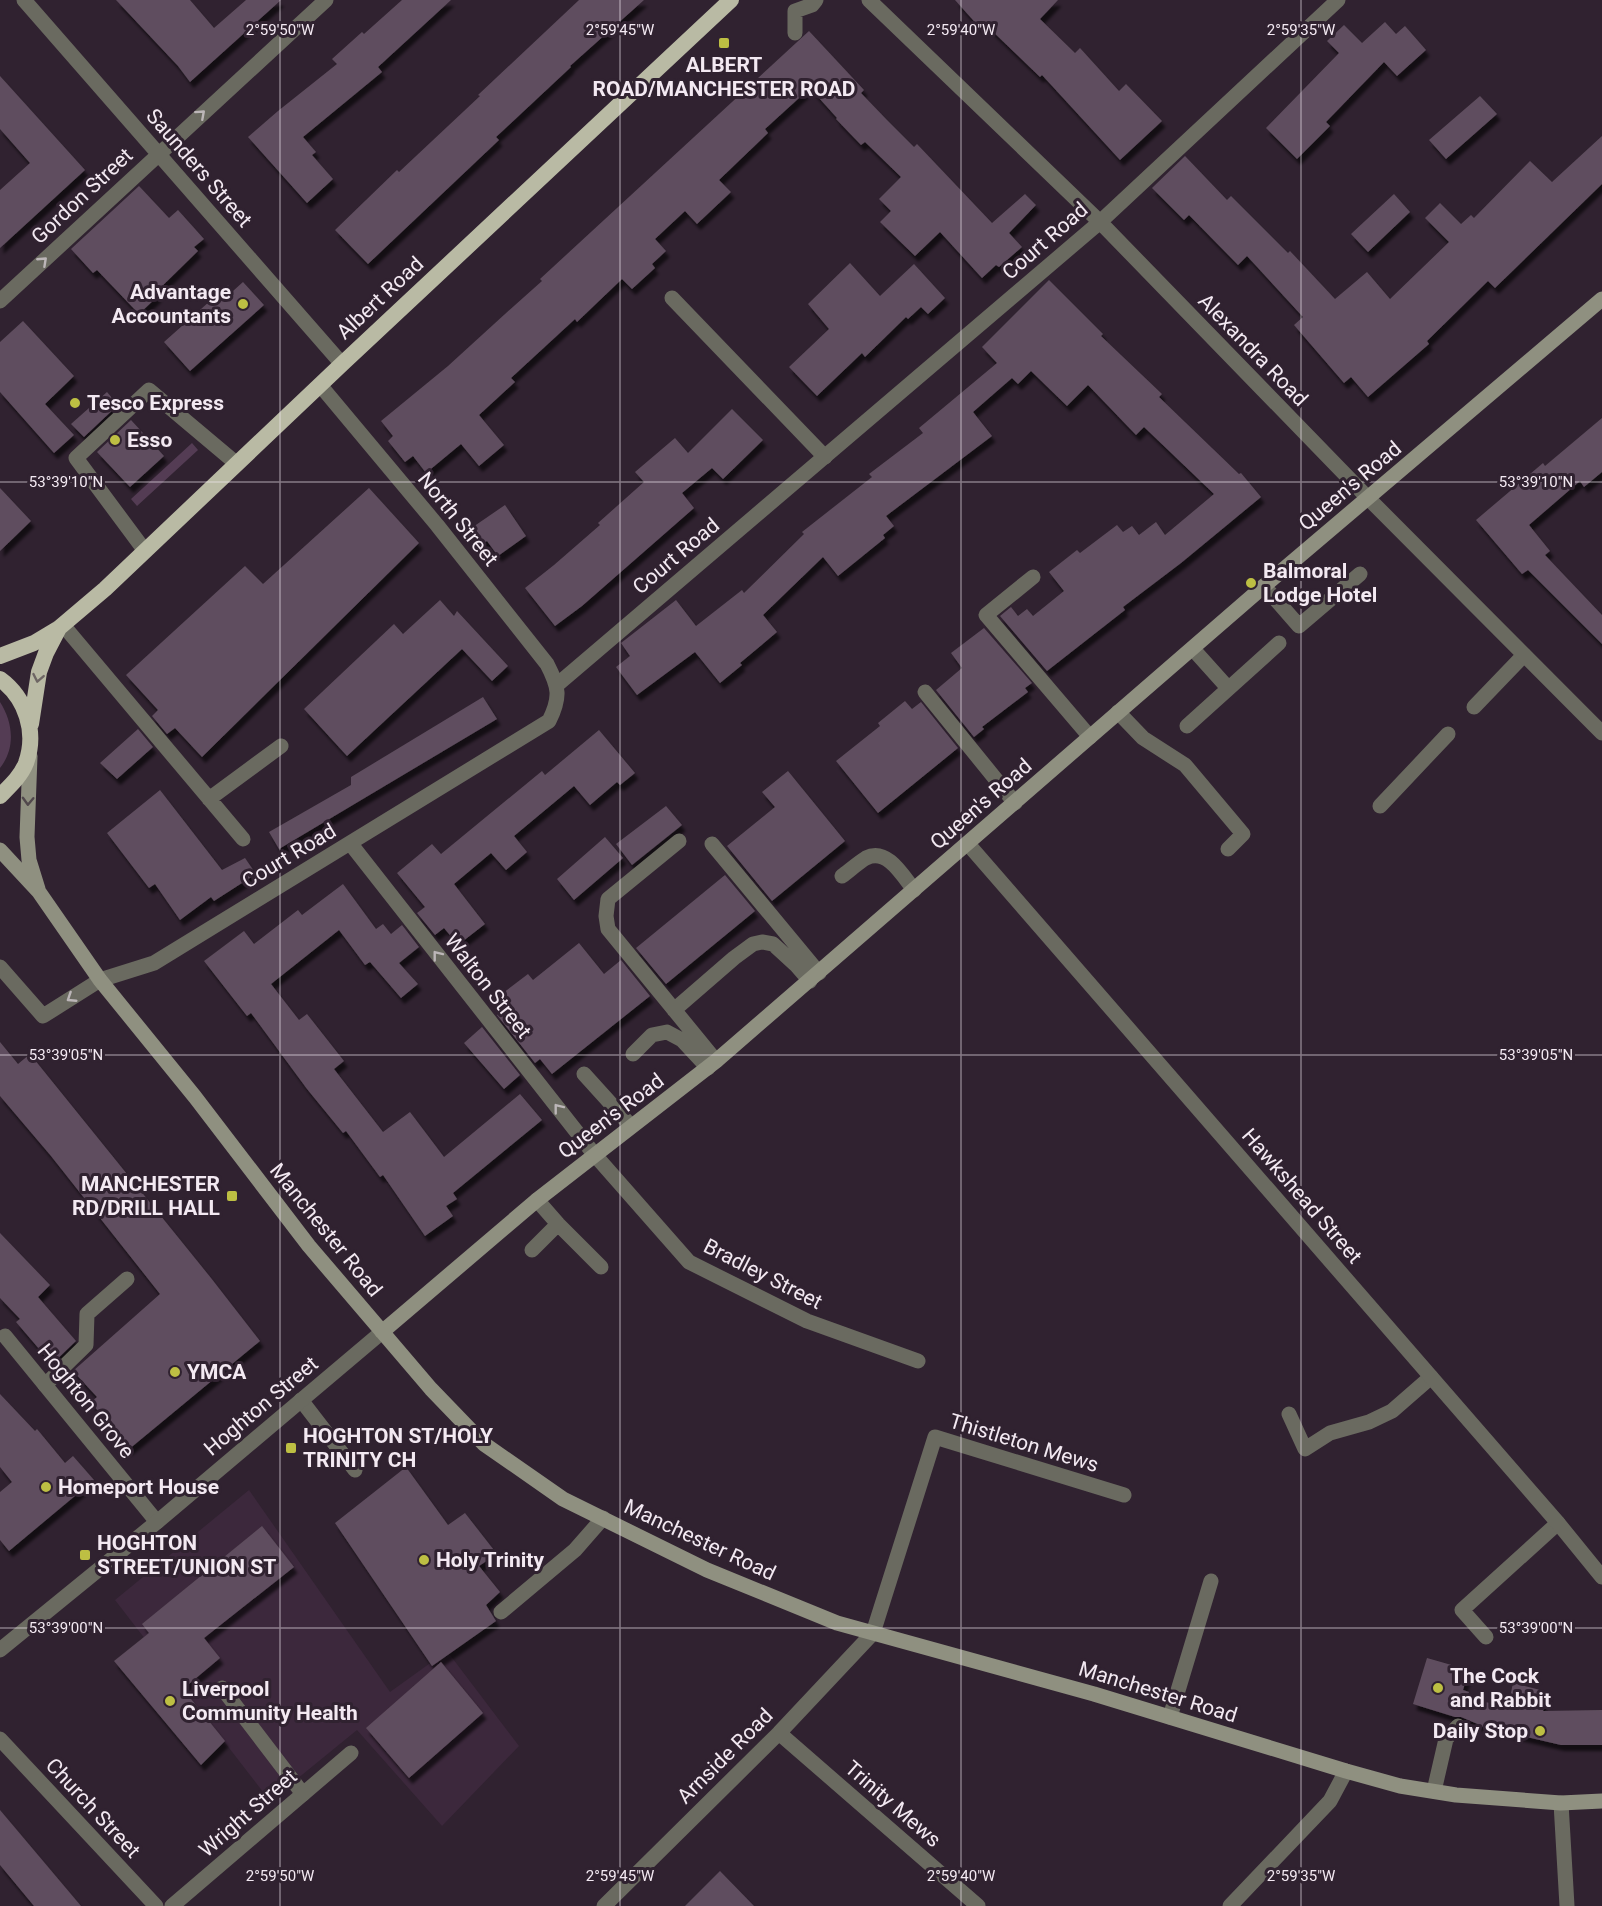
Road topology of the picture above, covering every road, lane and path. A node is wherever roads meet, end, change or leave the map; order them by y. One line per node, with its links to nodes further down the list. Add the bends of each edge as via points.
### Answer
1 (24, 0): 8 (street, Saunders Street)
2 (326, 0): 8 (street, Gordon Street, one-way to 2)
3 (731, 0): 13 (highway, Albert Road)
4 (816, 0): 7 (street, via 813,5 795,11)
5 (869, 0): 9 (street, Alexandra Road)
6 (1331, 2): 9 (street, Court Road)
7 (795, 33)
8 (158, 154): 12 (street, Gordon Street, one-way to 8); 13 (street, Saunders Street)
9 (1100, 222): 15 (street, Court Road); 17 (street, Alexandra Road)
10 (672, 298): 15 (street)
11 (1602, 299): 17 (main road, Queen's Road)
12 (0, 301)
13 (342, 364): 14 (highway, Albert Road)
14 (320, 385): 16 (highway, Albert Road); 28 (street, North Street, via 445,534 547,664)
15 (825, 457): 28 (street, Court Road)
16 (237, 464): 18 (highway, Albert Road); 18 (street, via 149,390 75,458)
17 (1368, 498): 21 (main road, Queen's Road); 25 (street, Alexandra Road)
18 (145, 551): 22 (highway, Albert Road)
19 (1360, 574): 21 (street, via 1299,626)
20 (1033, 577): 37 (street, via 986,615)
21 (1264, 586): 24 (main road, Queen's Road)
22 (61, 626): 26 (highway, Albert Road, via 34,643); 36 (highway, Albert Road, one-way to 36, via 39,672); 40 (street)
23 (1279, 643): 29 (street)
24 (1193, 649): 29 (street); 32 (main road, Queen's Road)
25 (1524, 655): 31 (street); 34 (street, Alexandra Road)
26 (0, 656)
27 (0, 679): 36 (highway, via 10,686 24,707)
28 (558, 684): 45 (street, Court Road, via 557,704 549,721)
29 (1228, 688): 33 (street)
30 (925, 693): 41 (street)
31 (1474, 707)
32 (1118, 712): 37 (main road, Queen's Road); 48 (street, via 1143,738 1185,765 1243,834)
33 (1187, 726)
34 (1602, 733)
35 (1448, 734): 42 (street)
36 (30, 737): 39 (highway, Albert Road, via 26,764); 52 (main road, Manchester Road, one-way to 52, via 27,837)
37 (1090, 737): 41 (main road, Queen's Road)
38 (281, 746): 40 (street)
39 (0, 796)
40 (209, 799): 43 (street)
41 (1015, 803): 47 (main road, Queen's Road)
42 (1380, 806)
43 (243, 839)
44 (679, 842): 56 (street, via 608,899 606,916 608,929)
45 (350, 843): 55 (street, Court Road, via 154,963); 61 (street, Walton Street, one-way to 45)
46 (712, 844): 54 (street)
47 (968, 844): 51 (main road, Queen's Road); 70 (street, Hawkshead Street)
48 (1228, 849)
49 (0, 850): 52 (main road, Manchester Road)
50 (842, 876): 51 (street, via 868,857 880,855 891,861)
51 (915, 890): 54 (main road, Queen's Road)
52 (39, 892): 55 (main road, Manchester Road)
53 (0, 967): 55 (street, Court Road, one-way to 53, via 43,1016)
54 (814, 977): 56 (street, via 772,944 753,944); 58 (main road, Queen's Road)
55 (100, 980): 67 (main road, Manchester Road, via 195,1096 309,1246)
56 (674, 1010): 58 (street)
57 (633, 1054): 58 (street, via 652,1035 667,1032)
58 (712, 1065): 60 (main road, Queen's Road)
59 (584, 1074): 60 (street)
60 (631, 1126): 61 (main road, Queen's Road)
61 (594, 1154): 62 (main road, Queen's Road); 69 (street, Bradley Street, via 689,1262 807,1321)
62 (537, 1200): 63 (street); 67 (main road, Queen's Road)
63 (558, 1224): 64 (street); 65 (street)
64 (532, 1250)
65 (601, 1267)
66 (128, 1279): 71 (street, via 87,1314 86,1344)
67 (382, 1332): 72 (street, Hoghton Street); 76 (main road, Manchester Road, via 484,1444 563,1499)
68 (5, 1336): 71 (street, Hoghton Grove)
69 (918, 1361)
70 (1431, 1377): 73 (street, via 1392,1411 1330,1433 1305,1449); 78 (street, Hawkshead Street)
71 (45, 1384): 77 (street, Hoghton Grove)
72 (301, 1400): 74 (street); 77 (street, Hoghton Street)
73 (1289, 1414)
74 (355, 1470)
75 (1124, 1495): 82 (street, Thistleton Mews, via 935,1437)
76 (603, 1518): 81 (street, via 575,1550); 82 (main road, Manchester Road, via 707,1570 837,1623)
77 (157, 1522): 84 (street, Hoghton Street)
78 (1558, 1523): 79 (street, Hawkshead Street); 83 (street, via 1462,1610)
79 (1602, 1577)
80 (1211, 1581): 86 (street)
81 (501, 1612)
82 (873, 1633): 86 (main road, Manchester Road); 88 (street, Arnside Road)
83 (1486, 1637)
84 (0, 1650)
85 (222, 1688): 93 (street)
86 (1170, 1717): 91 (main road, Manchester Road)
87 (1458, 1726): 92 (street, via 1446,1739)
88 (779, 1733): 98 (street, Arnside Road); 99 (street, Trinity Mews)
89 (0, 1739): 96 (street, Church Street)
90 (351, 1753): 93 (street, Wright Street)
91 (1346, 1771): 92 (main road, Manchester Road); 100 (street, via 1330,1801)
92 (1434, 1791): 95 (main road, Manchester Road)
93 (303, 1794): 97 (street, Wright Street)
94 (1602, 1801): 95 (main road, Manchester Road)
95 (1561, 1803): 101 (street)
96 (156, 1906)
97 (172, 1906)
98 (604, 1906)
99 (978, 1906)
100 (1230, 1906)
101 (1567, 1906)

